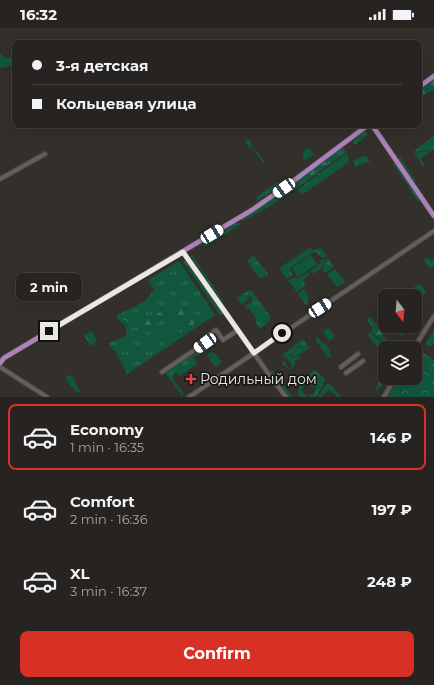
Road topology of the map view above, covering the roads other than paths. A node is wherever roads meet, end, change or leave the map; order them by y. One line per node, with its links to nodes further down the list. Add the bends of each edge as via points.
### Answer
1 (434, 76): 2 (main road)
2 (422, 86)
3 (364, 128): 9 (main road, via 252,210)
4 (374, 128): 7 (main road)
5 (45, 154): 6 (street)
6 (0, 179)
7 (434, 216)
8 (434, 231): 13 (street)
9 (183, 252): 11 (street); 16 (main road, via 4,358)
10 (434, 316): 12 (street)
11 (238, 330): 13 (street); 19 (street, via 223,340 216,330 206,337 208,341)
12 (418, 341)
13 (254, 353): 23 (street); 24 (street)
14 (358, 354): 18 (street)
15 (364, 361): 20 (street)
16 (0, 363)
17 (0, 366): 22 (street)
18 (341, 367)
19 (162, 372)
20 (346, 373)
21 (391, 385): 25 (street)
22 (46, 397)
23 (189, 397)
24 (286, 397)
25 (384, 397)

